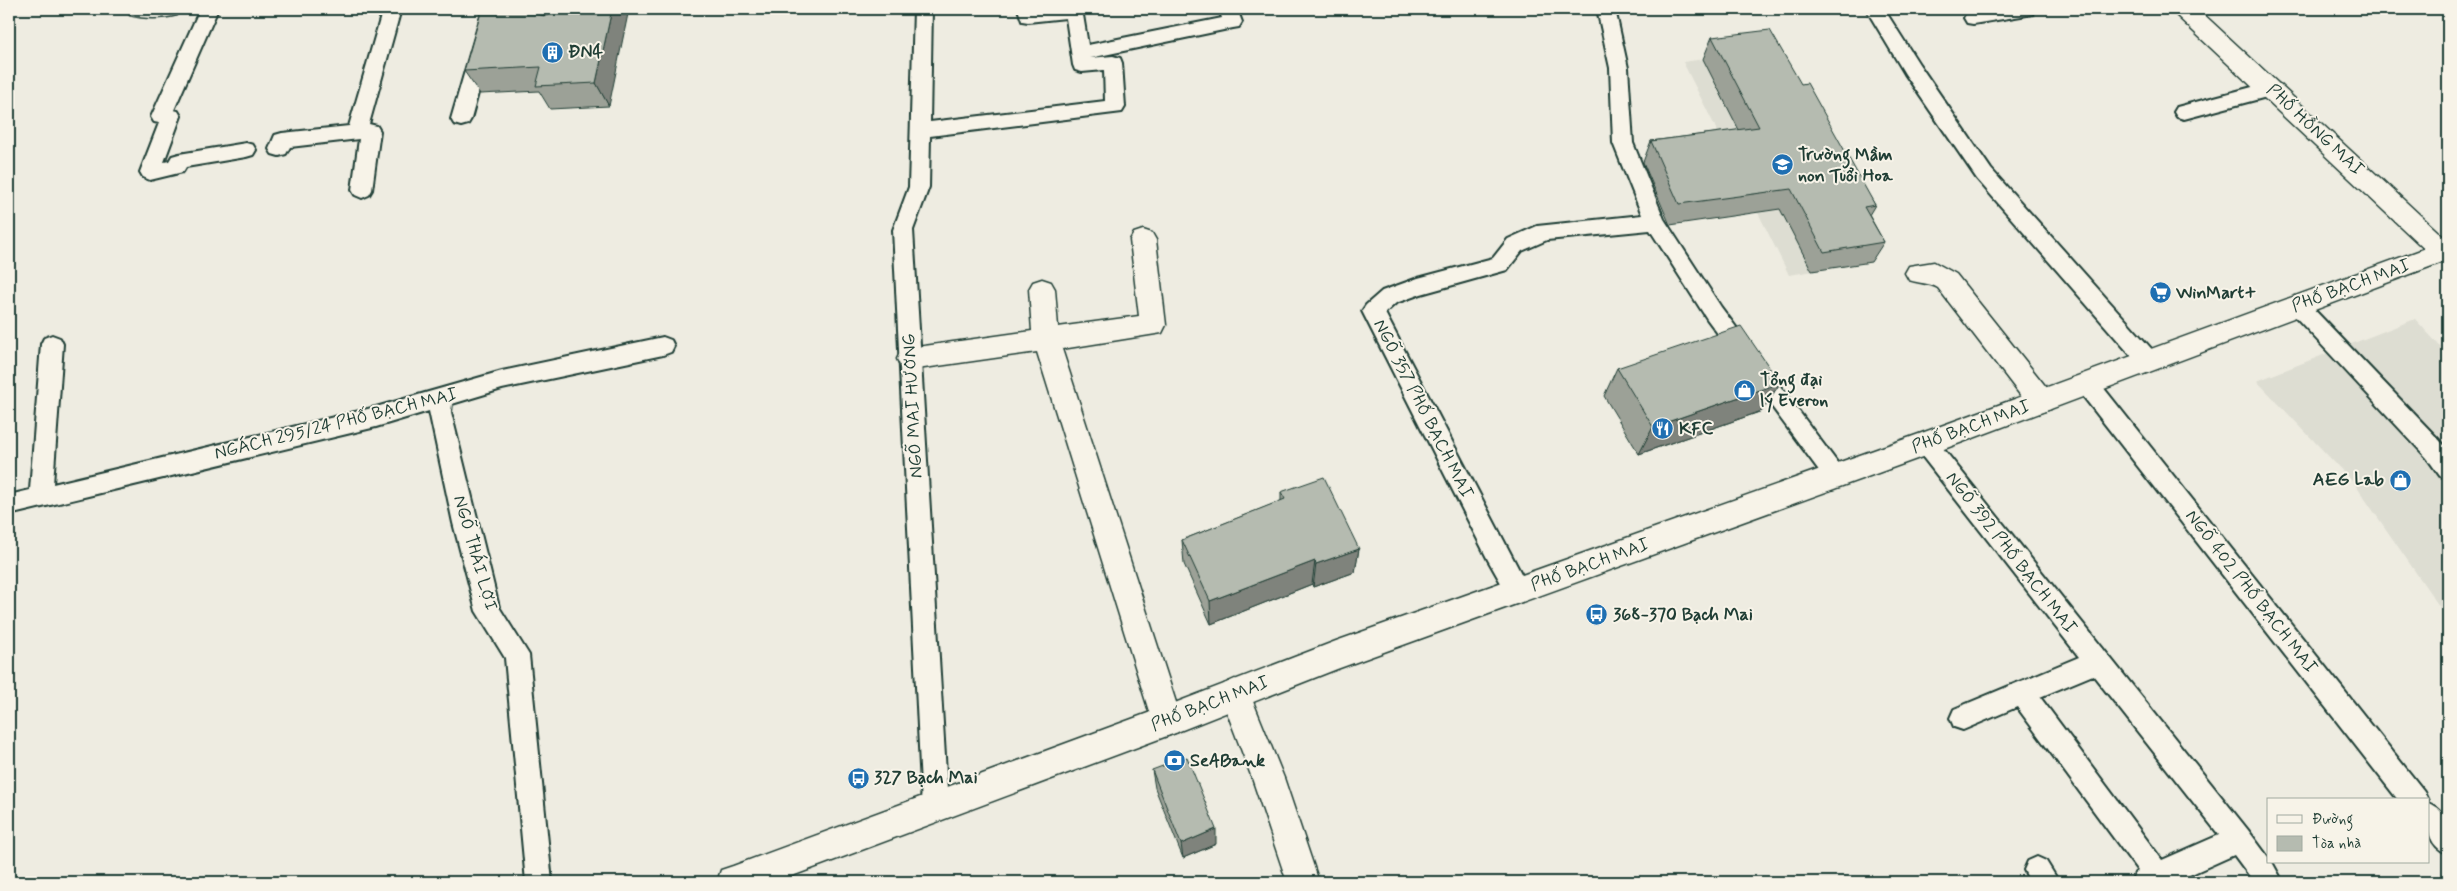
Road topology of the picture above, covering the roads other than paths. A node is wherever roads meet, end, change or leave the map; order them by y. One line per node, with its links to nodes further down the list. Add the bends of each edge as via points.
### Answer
1 (138, 9): 2 (main road)
2 (169, 9)
3 (209, 9): 20 (lane, via 162,117 171,116 150,172 176,167 179,161)
4 (392, 9): 19 (lane)
5 (492, 9): 17 (lane)
6 (923, 9): 18 (lane, NGÕ MAI HƯƠNG)
7 (1027, 9): 14 (lane, via 1028,16 1074,11)
8 (1228, 9): 14 (lane, via 1233,22)
9 (1606, 9): 23 (lane, via 1618,68 1623,143)
10 (1875, 9): 33 (lane, via 1984,174)
11 (2027, 9): 13 (lane)
12 (2184, 9): 15 (main road, PHỐ HỒNG MAI)
13 (1973, 18)
14 (1080, 53): 18 (lane, via 1082,65 1113,62 1115,107)
15 (2271, 89): 16 (lane); 25 (main road, PHỐ HỒNG MAI)
16 (2184, 112)
17 (461, 119)
18 (920, 130): 32 (lane, NGÕ MAI HƯƠNG, via 920,187 903,230)
19 (357, 132): 21 (lane, via 282,140); 22 (lane, via 370,131)
20 (246, 150)
21 (279, 150)
22 (362, 190)
23 (1655, 222): 39 (lane, via 1714,312); 42 (lane, NGÕ 357 PHỐ BẠCH MAI, via 1544,232 1514,245 1500,264 1418,286 1389,297 1373,311)
24 (1143, 240): 29 (main road, via 1153,324)
25 (2446, 251): 28 (main road, PHỐ BẠCH MAI)
26 (1918, 273): 36 (main road, via 1934,272 1947,281)
27 (1042, 289): 29 (main road)
28 (2298, 306): 33 (main road, PHỐ BẠCH MAI); 38 (lane, via 2435,451)
29 (1046, 340): 32 (main road); 47 (main road)
30 (52, 344): 40 (lane)
31 (663, 346): 35 (lane, NGÁCH 295/24 PHỐ BẠCH MAI, via 502,380)
32 (910, 359): 49 (lane, NGÕ MAI HƯƠNG)
33 (2149, 360): 34 (main road, PHỐ BẠCH MAI)
34 (2087, 384): 36 (main road, PHỐ BẠCH MAI); 48 (lane, NGÕ 402 PHỐ BẠCH MAI)
35 (441, 398): 40 (lane, NGÁCH 295/24 PHỐ BẠCH MAI, via 376,417); 54 (lane, NGÕ THÁI LỢI, via 440,412 458,495 488,611 517,655)
36 (2041, 402): 37 (main road, PHỐ BẠCH MAI)
37 (1926, 444): 39 (main road, PHỐ BẠCH MAI); 43 (lane, NGÕ 392 PHỐ BẠCH MAI)
38 (2448, 469)
39 (1837, 476): 42 (main road, PHỐ BẠCH MAI)
40 (41, 497): 41 (lane, NGÁCH 295/24 PHỐ BẠCH MAI)
41 (9, 505)
42 (1518, 590): 45 (main road, PHỐ BẠCH MAI)
43 (2097, 661): 44 (lane); 51 (lane, NGÕ 392 PHỐ BẠCH MAI)
44 (2022, 693): 46 (lane); 53 (lane)
45 (1235, 694): 47 (main road, PHỐ BẠCH MAI); 56 (main road)
46 (1963, 718)
47 (1167, 721): 49 (main road, PHỐ BẠCH MAI)
48 (2413, 798)
49 (935, 806): 55 (main road, PHỐ BẠCH MAI)
50 (2430, 819): 52 (lane)
51 (2239, 839): 53 (lane); 57 (lane, NGÕ 392 PHỐ BẠCH MAI)
52 (2448, 842)
53 (2150, 879)
54 (539, 882)
55 (733, 882)
56 (1303, 882)
57 (2270, 882)

